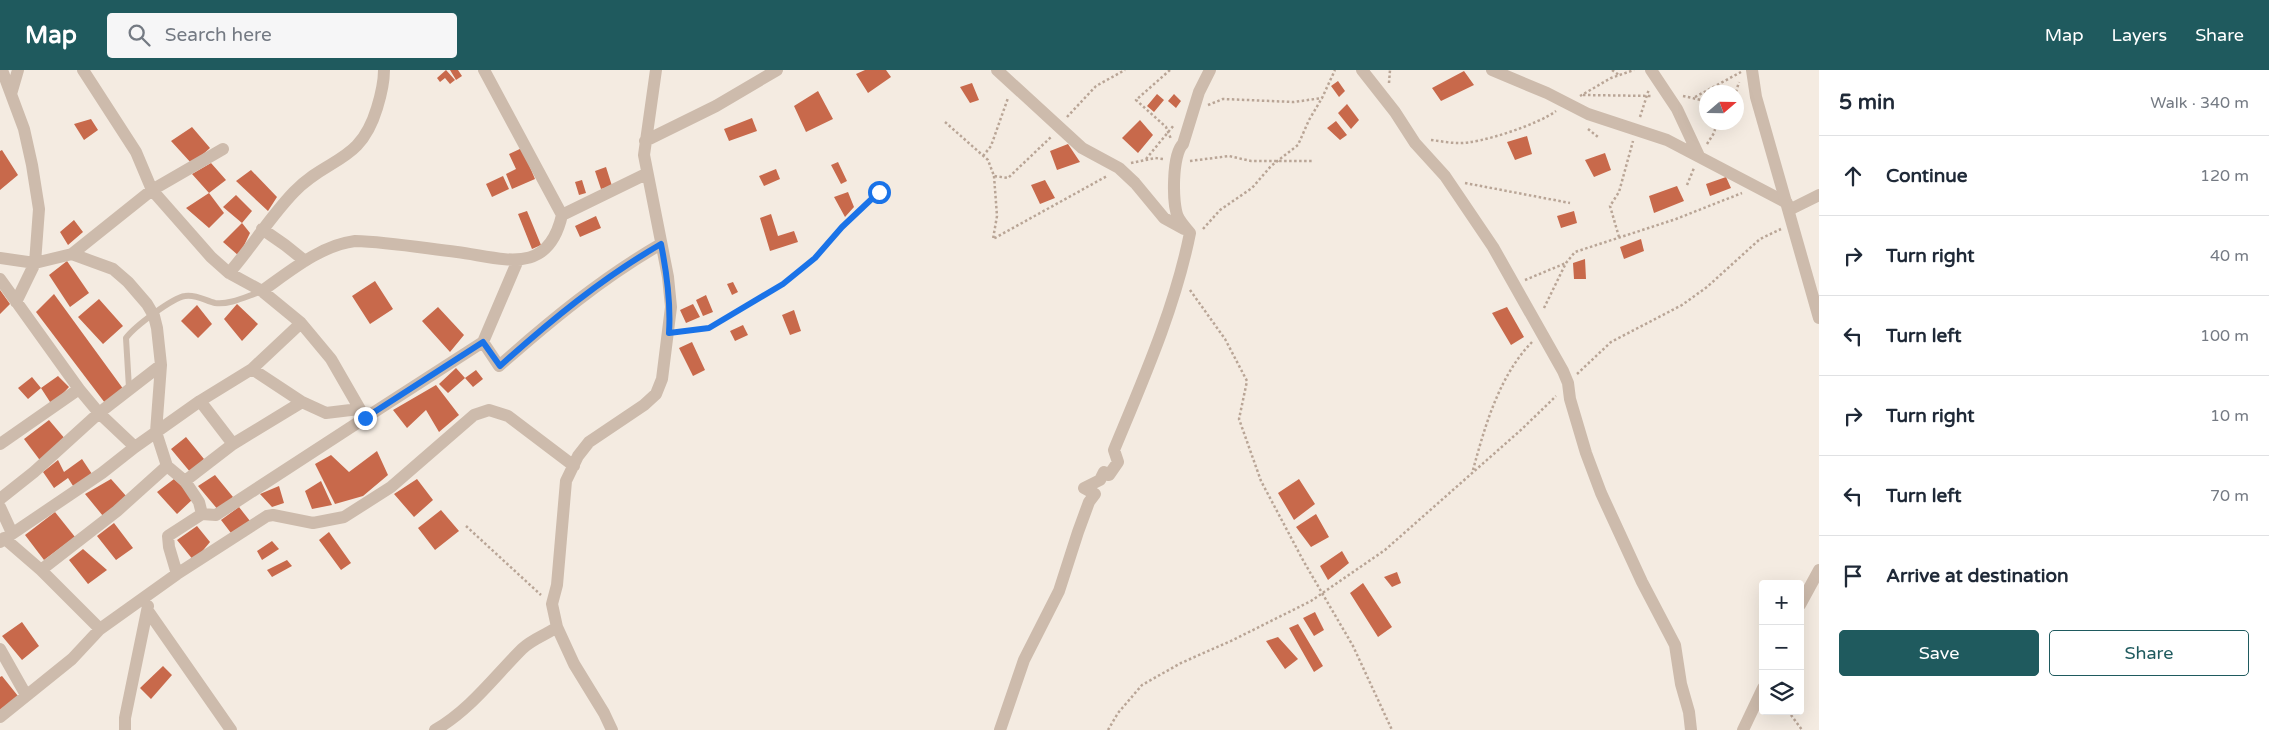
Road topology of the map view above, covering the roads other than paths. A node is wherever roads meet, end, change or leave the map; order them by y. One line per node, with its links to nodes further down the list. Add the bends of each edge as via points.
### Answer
1 (4, 70): 14 (street)
2 (18, 70): 14 (street)
3 (83, 70): 19 (street, via 136,152)
4 (384, 70): 23 (street, via 381,96 365,138 295,191)
5 (484, 70): 22 (street)
6 (656, 70): 15 (street)
7 (777, 70): 15 (street, via 716,106)
8 (997, 70): 24 (street, via 1082,148 1119,168 1164,218)
9 (1210, 70): 24 (street, via 1177,158 1174,178 1178,217)
10 (1362, 70): 75 (street, via 1445,176 1514,282 1568,383 1586,453 1601,493 1675,645)
11 (1492, 70): 17 (street, via 1588,114 1667,140)
12 (1747, 71): 21 (street)
13 (1654, 73): 17 (street)
14 (11, 95): 30 (street, via 24,129 37,200)
15 (645, 141): 18 (street)
16 (223, 149): 19 (street)
17 (1699, 156): 21 (street)
18 (646, 174): 22 (street); 25 (street)
19 (152, 190): 26 (street); 31 (street)
20 (1819, 195): 21 (street)
21 (1788, 207): 36 (street)
22 (562, 216): 28 (street, via 558,234 548,248)
23 (262, 229): 29 (street); 31 (street)
24 (1195, 232): 74 (street, via 1156,346 1114,450 1118,462 1109,475 1104,472 1100,480 1084,488 1095,494 1089,502 1059,591 1024,660)
25 (661, 244): 38 (street, via 624,265 582,296 500,366); 52 (street, via 671,307 662,379 656,394 644,405 589,442)
26 (72, 254): 30 (street); 35 (street, via 113,269 128,282)
27 (0, 258): 30 (street)
28 (518, 260): 29 (street, via 494,260 355,241 342,242); 38 (street)
29 (305, 261): 33 (street)
30 (35, 263): 34 (street)
31 (229, 273): 33 (street)
32 (0, 279): 34 (street)
33 (262, 291): 35 (lane, via 217,303 186,296 175,299); 37 (street)
34 (16, 302): 41 (street)
35 (154, 316): 39 (street); 42 (lane, via 138,324 126,338)
36 (1819, 318)
37 (301, 323): 40 (street); 46 (street, via 331,358)
38 (483, 342): 46 (street)
39 (161, 365): 42 (street); 47 (street)
40 (252, 369): 43 (street); 44 (street)
41 (79, 389): 45 (street); 48 (street)
42 (130, 390): 45 (street)
43 (200, 400): 47 (street); 49 (street)
44 (302, 402): 46 (street, via 326,413); 49 (street)
45 (99, 413): 50 (street); 54 (street)
46 (362, 414): 56 (street, via 216,514)
47 (156, 432): 50 (street); 51 (street)
48 (0, 444)
49 (233, 444): 53 (street)
50 (135, 447): 57 (street)
51 (167, 466): 53 (street); 58 (street, via 117,511)
52 (574, 466): 60 (street, via 508,416 489,410 474,415 391,487 344,517 314,523 267,516); 64 (street, via 566,481 557,586 552,604)
53 (185, 481): 56 (street, via 199,502)
54 (0, 499)
55 (0, 507): 57 (street)
56 (202, 514): 60 (street, via 168,536 168,547)
57 (5, 538): 58 (street)
58 (41, 570): 65 (street)
59 (1819, 570): 62 (street)
60 (177, 574): 61 (street)
61 (148, 596): 63 (street); 65 (street)
62 (1804, 598)
63 (148, 611): 70 (street); 71 (street)
64 (557, 627): 72 (street, via 523,648 476,698); 73 (street)
65 (100, 629): 67 (street, via 72,659)
66 (0, 649): 67 (street)
67 (26, 695): 69 (street)
68 (1759, 697): 76 (street)
69 (0, 718)
70 (125, 730)
71 (231, 730)
72 (435, 730)
73 (612, 730)
74 (1000, 730)
75 (1691, 730)
76 (1744, 730)

